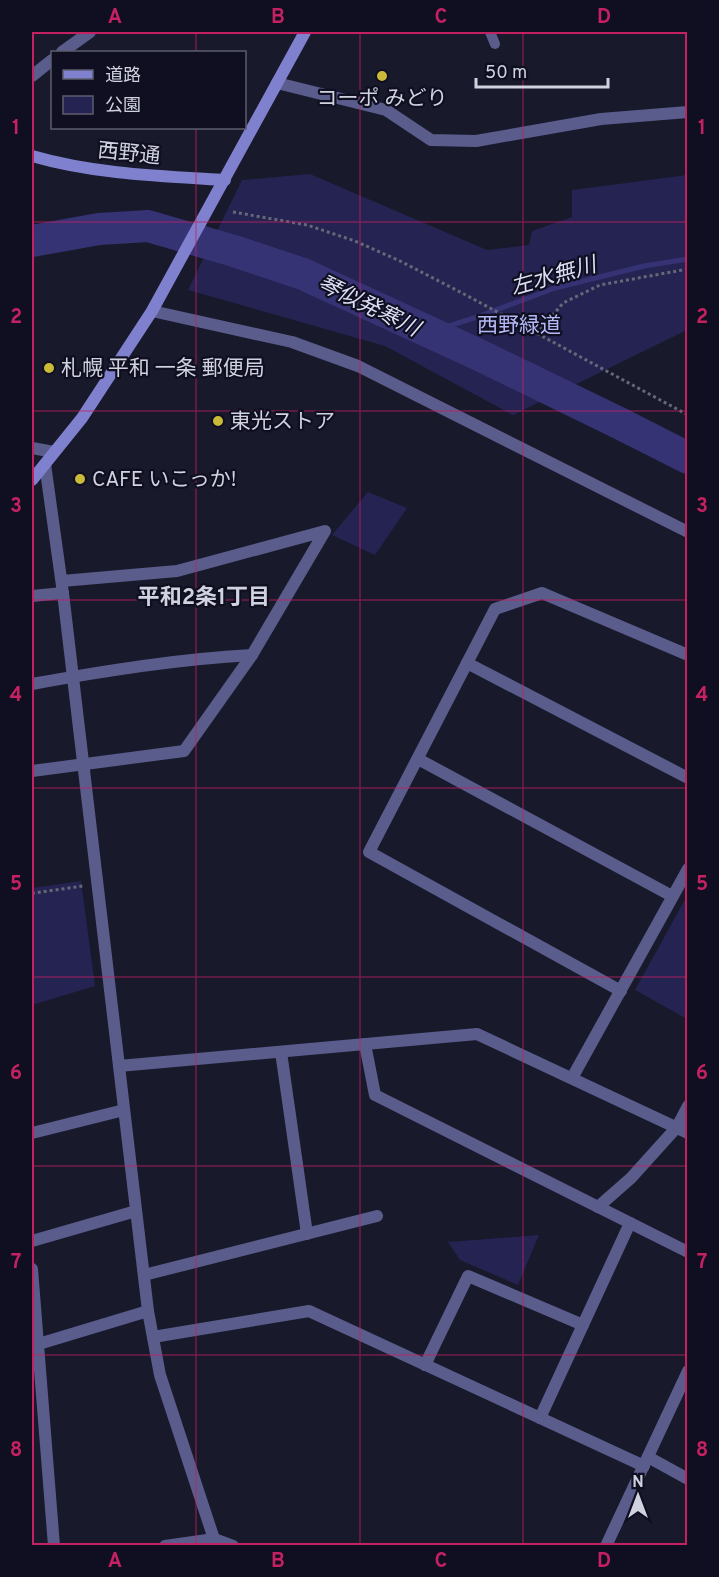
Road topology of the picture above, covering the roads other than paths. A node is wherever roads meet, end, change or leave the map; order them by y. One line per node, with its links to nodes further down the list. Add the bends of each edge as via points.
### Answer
1 (90, 32): 5 (street)
2 (305, 32): 8 (street)
3 (490, 32): 4 (lane)
4 (495, 44)
5 (63, 51)
6 (51, 61): 7 (street)
7 (32, 76)
8 (277, 82): 9 (street, via 386,110 431,140 476,141 601,119); 11 (street)
9 (687, 112)
10 (32, 156): 11 (street, 西野通, via 108,172)
11 (225, 180): 12 (street)
12 (152, 310): 14 (street, via 82,418); 17 (street, via 292,342 358,366)
13 (32, 448): 14 (street)
14 (54, 452): 15 (street)
15 (45, 464): 16 (street); 18 (street)
16 (32, 480)
17 (687, 532)
18 (62, 587): 19 (street); 20 (street, via 177,571 325,531); 23 (street)
19 (32, 596)
20 (252, 655): 23 (street, via 205,657); 26 (street, via 184,751)
21 (687, 655): 22 (street, via 542,593 495,609)
22 (467, 663): 25 (street); 28 (street)
23 (73, 676): 24 (street); 26 (street)
24 (32, 684)
25 (418, 759): 30 (street); 31 (street, via 369,852)
26 (84, 765): 27 (street); 34 (street)
27 (32, 771)
28 (687, 778)
29 (687, 869): 30 (street)
30 (672, 896): 31 (street)
31 (621, 991): 35 (street)
32 (365, 1044): 33 (street); 35 (street, via 477,1034); 40 (street, via 375,1095)
33 (281, 1052): 34 (street); 44 (street)
34 (119, 1066): 37 (street)
35 (572, 1078): 38 (street)
36 (687, 1106): 38 (street)
37 (124, 1110): 39 (street); 41 (street)
38 (682, 1130): 40 (street)
39 (32, 1133)
40 (598, 1207): 43 (street)
41 (136, 1211): 45 (street); 48 (street)
42 (377, 1216): 44 (street)
43 (630, 1223): 46 (street); 50 (street)
44 (307, 1234): 48 (street)
45 (32, 1241)
46 (687, 1252)
47 (32, 1269): 52 (street)
48 (144, 1275): 49 (street)
49 (148, 1311): 51 (street); 52 (street)
50 (583, 1324): 53 (street, via 468,1276); 55 (street)
51 (153, 1337): 53 (street, via 309,1311); 58 (street, via 160,1375)
52 (35, 1346): 59 (street)
53 (425, 1365): 55 (street)
54 (687, 1371): 56 (street)
55 (540, 1418): 56 (street)
56 (646, 1462): 57 (street); 62 (street)
57 (687, 1479)
58 (213, 1539): 60 (street); 61 (street)
59 (54, 1545)
60 (165, 1545)
61 (232, 1545)
62 (606, 1545)

